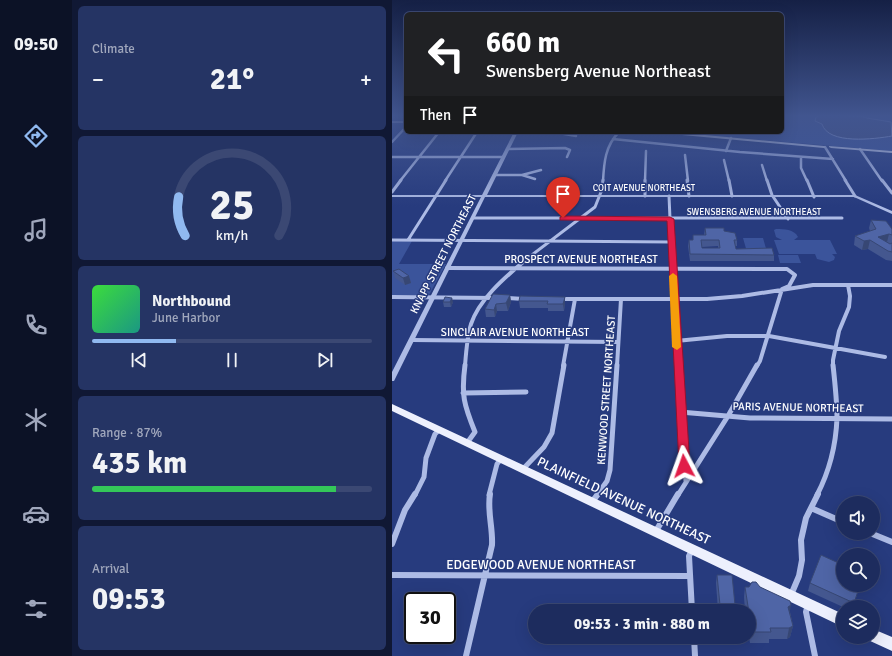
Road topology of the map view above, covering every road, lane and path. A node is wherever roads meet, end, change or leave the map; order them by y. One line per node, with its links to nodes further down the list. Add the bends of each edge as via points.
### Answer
1 (428, 146): 16 (street)
2 (468, 146): 17 (street)
3 (509, 146): 9 (street, KNAPP STREET NORTHEAST)
4 (610, 146): 33 (street)
5 (675, 146): 12 (street)
6 (728, 146): 12 (street)
7 (819, 146): 8 (main road)
8 (830, 148): 10 (main road); 21 (street)
9 (507, 149): 18 (street, KNAPP STREET NORTHEAST); 19 (street, via 565,148 570,150)
10 (860, 149): 13 (main road); 29 (street)
11 (646, 151): 34 (street)
12 (726, 151): 20 (street)
13 (892, 152)
14 (685, 155): 36 (street)
15 (392, 157): 16 (street)
16 (419, 157): 17 (street); 28 (street)
17 (461, 157): 18 (street); 32 (street)
18 (503, 157): 25 (street, KNAPP STREET NORTHEAST)
19 (567, 157)
20 (801, 158): 21 (street); 39 (street, via 801,168)
21 (833, 159): 40 (street)
22 (724, 160): 37 (street)
23 (762, 165): 38 (street)
24 (541, 170): 26 (street)
25 (494, 175): 26 (street); 30 (street, KNAPP STREET NORTHEAST)
26 (522, 175): 27 (street)
27 (535, 179)
28 (392, 192)
29 (892, 192)
30 (484, 195): 32 (street, COIT AVENUE NORTHEAST); 33 (street, COIT AVENUE NORTHEAST); 42 (street, KNAPP STREET NORTHEAST)
31 (392, 196): 32 (street, COIT AVENUE NORTHEAST)
32 (436, 196): 48 (street)
33 (600, 196): 34 (street, COIT AVENUE NORTHEAST); 43 (street, via 594,208)
34 (645, 196): 35 (street, COIT AVENUE NORTHEAST)
35 (669, 196): 36 (street, COIT AVENUE NORTHEAST); 45 (street)
36 (689, 196): 37 (street, COIT AVENUE NORTHEAST)
37 (732, 196): 38 (street, COIT AVENUE NORTHEAST)
38 (773, 196): 39 (street, COIT AVENUE NORTHEAST); 46 (street)
39 (814, 196): 40 (street, COIT AVENUE NORTHEAST)
40 (855, 196): 41 (street, COIT AVENUE NORTHEAST)
41 (892, 212)
42 (473, 218): 43 (street, SWENSBERG AVENUE NORTHEAST); 49 (street, KNAPP STREET NORTHEAST)
43 (580, 218): 45 (street, SWENSBERG AVENUE NORTHEAST); 50 (street)
44 (842, 218): 46 (street, SWENSBERG AVENUE NORTHEAST)
45 (670, 219): 46 (street, SWENSBERG AVENUE NORTHEAST); 51 (street)
46 (788, 219)
47 (392, 240): 48 (street)
48 (408, 240): 49 (street)
49 (461, 240): 50 (street); 52 (street, KNAPP STREET NORTHEAST)
50 (549, 241): 51 (street); 53 (street)
51 (672, 242): 54 (street)
52 (448, 268): 53 (street, PROSPECT AVENUE NORTHEAST); 59 (street, KNAPP STREET NORTHEAST)
53 (514, 268): 54 (street, PROSPECT AVENUE NORTHEAST); 60 (street)
54 (673, 269): 57 (street, PROSPECT AVENUE NORTHEAST, via 791,270 795,275 789,286); 65 (street)
55 (848, 285): 56 (street); 57 (street, via 812,285); 72 (street, via 849,307)
56 (892, 285)
57 (782, 290): 65 (street, via 742,296); 66 (street)
58 (392, 297): 59 (street)
59 (433, 297): 60 (street); 67 (street, KNAPP STREET NORTHEAST)
60 (486, 298): 61 (street); 68 (street, via 471,324)
61 (528, 298)
62 (557, 299): 63 (street)
63 (575, 299): 64 (street); 70 (street)
64 (621, 299): 65 (street); 71 (street, KENWOOD STREET NORTHEAST)
65 (674, 299): 69 (street)
66 (769, 336): 69 (street, via 727,336); 72 (street); 79 (street, via 760,361)
67 (412, 340): 68 (street, SINCLAIR AVENUE NORTHEAST); 74 (street, KNAPP STREET NORTHEAST)
68 (468, 341): 70 (street, SINCLAIR AVENUE NORTHEAST); 76 (street)
69 (676, 341): 78 (street)
70 (568, 342): 71 (street, SINCLAIR AVENUE NORTHEAST); 85 (street, via 552,433 544,447)
71 (618, 342): 87 (street, KENWOOD STREET NORTHEAST, via 610,470 607,481)
72 (834, 348): 73 (street); 80 (street, via 833,377)
73 (885, 357)
74 (392, 379)
75 (526, 392): 76 (street)
76 (463, 393): 83 (street, via 475,432)
77 (392, 407): 82 (main road, PLAINFIELD AVENUE NORTHEAST)
78 (680, 412): 79 (street, PARIS AVENUE NORTHEAST); 86 (street)
79 (728, 416): 80 (street, PARIS AVENUE NORTHEAST); 86 (street)
80 (837, 418): 81 (street, PARIS AVENUE NORTHEAST); 88 (street, via 826,474)
81 (892, 419)
82 (440, 429): 83 (main road, PLAINFIELD AVENUE NORTHEAST); 93 (street, via 435,434 426,458 420,487 405,510)
83 (467, 443): 84 (main road, PLAINFIELD AVENUE NORTHEAST)
84 (501, 459): 85 (main road, PLAINFIELD AVENUE NORTHEAST); 96 (street, via 497,464 488,504 493,531)
85 (523, 469): 87 (main road, PLAINFIELD AVENUE NORTHEAST)
86 (686, 481): 90 (street)
87 (592, 502): 90 (main road, PLAINFIELD AVENUE NORTHEAST)
88 (811, 508): 89 (street); 98 (street, via 801,540 802,560 799,576)
89 (836, 519)
90 (655, 532): 94 (main road, PLAINFIELD AVENUE NORTHEAST)
91 (880, 537): 92 (street)
92 (892, 542)
93 (392, 544)
94 (692, 549): 97 (street, via 689,556); 98 (main road, PLAINFIELD AVENUE NORTHEAST)
95 (392, 575): 96 (street, EDGEWOOD AVENUE NORTHEAST)
96 (485, 576): 97 (street, EDGEWOOD AVENUE NORTHEAST); 105 (street)
97 (690, 576): 99 (street)
98 (791, 596): 100 (main road, PLAINFIELD AVENUE NORTHEAST)
99 (692, 604)
100 (808, 604): 101 (main road, PLAINFIELD AVENUE NORTHEAST); 107 (street, via 806,612)
101 (836, 618)
102 (880, 638): 104 (main road)
103 (694, 644): 106 (street)
104 (892, 644)
105 (466, 656)
106 (695, 656)
107 (815, 656)

